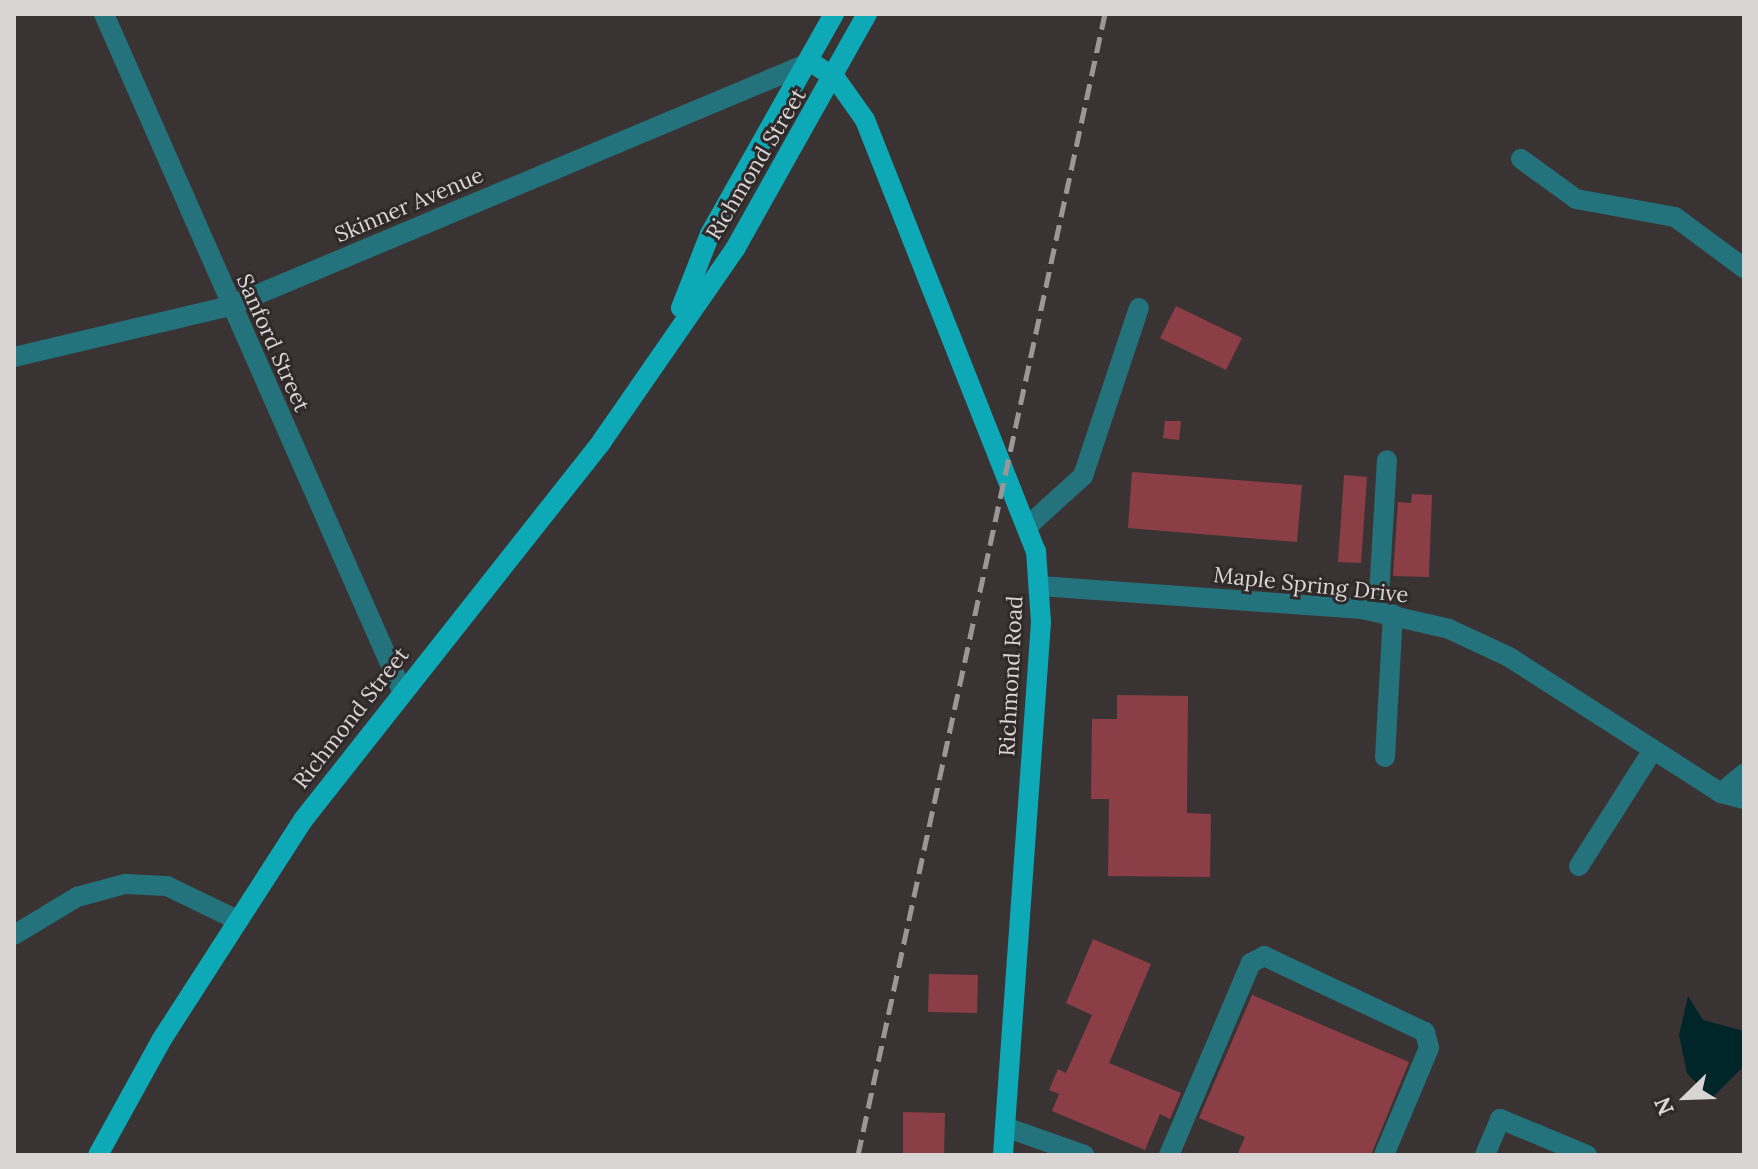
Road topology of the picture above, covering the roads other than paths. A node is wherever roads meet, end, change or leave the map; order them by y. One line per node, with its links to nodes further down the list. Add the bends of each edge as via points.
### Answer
1 (104, 14): 8 (street, Sanford Street)
2 (834, 14): 4 (main road, Richmond Street)
3 (867, 14): 5 (main road, Richmond Street)
4 (811, 62): 5 (main road, Richmond Road); 8 (street, Skinner Avenue); 10 (main road, Richmond Street, via 710,234)
5 (836, 79): 10 (main road, Richmond Street, via 735,249); 13 (main road, Richmond Road, via 865,120)
6 (1521, 159): 7 (street, via 1563,194 1675,217)
7 (1744, 268)
8 (230, 306): 11 (street, Skinner Avenue); 16 (street, Sanford Street)
9 (1139, 308): 13 (street, via 1083,476)
10 (672, 330): 16 (main road, Richmond Street, via 602,441)
11 (14, 357)
12 (1387, 460): 15 (street)
13 (1030, 524): 14 (main road, Richmond Road)
14 (1040, 586): 15 (street, Maple Spring Drive); 25 (main road, Richmond Road)
15 (1386, 613): 17 (street, Maple Spring Drive, via 1480,642); 18 (street)
16 (402, 691): 23 (main road, Richmond Street)
17 (1653, 750): 20 (street, Maple Spring Drive); 22 (street)
18 (1385, 757)
19 (1744, 774): 20 (street)
20 (1721, 793): 21 (street, Maple Spring Drive)
21 (1744, 799)
22 (1579, 866)
23 (237, 920): 24 (street, via 167,886 125,884 77,897); 26 (main road, Richmond Street)
24 (14, 935)
25 (1005, 1127): 27 (main road, Richmond Road); 28 (street)
26 (98, 1155)
27 (1003, 1155)
28 (1084, 1155)
29 (1169, 1155): 30 (street, via 1251,963 1264,956 1425,1032 1429,1048)
30 (1384, 1155)
31 (1485, 1155): 32 (street, via 1500,1119)
32 (1587, 1155)

